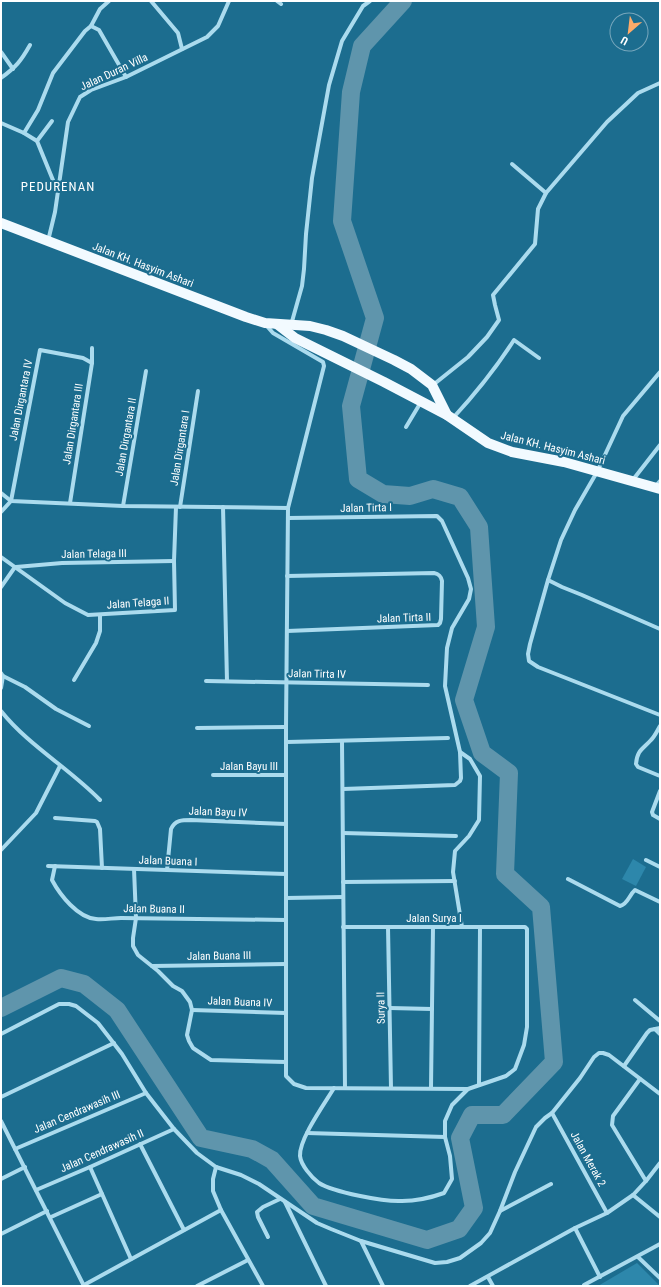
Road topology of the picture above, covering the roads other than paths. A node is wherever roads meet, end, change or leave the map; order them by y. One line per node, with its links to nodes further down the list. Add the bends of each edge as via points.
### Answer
1 (109, 1): 7 (street, via 100,9)
2 (151, 1): 9 (street, via 178,33)
3 (229, 1): 9 (street, Jalan Duran Villa, via 218,26 197,42)
4 (277, 1): 6 (street)
5 (370, 1): 26 (street, via 363,6 342,41 329,85 312,178 302,286)
6 (281, 4)
7 (91, 26): 13 (street, via 98,30); 17 (street, via 84,31 53,73 38,110)
8 (30, 44): 11 (street)
9 (182, 49): 13 (street, Jalan Duran Villa)
10 (1, 52): 11 (street)
11 (13, 69): 12 (street)
12 (1, 78)
13 (126, 78): 20 (street, Jalan Duran Villa, via 80,97 68,122)
14 (660, 83): 21 (street, via 638,93 607,122)
15 (52, 121): 18 (street)
16 (1, 123): 17 (street)
17 (24, 133): 18 (street)
18 (38, 141): 20 (street)
19 (512, 164): 21 (street)
20 (58, 191): 23 (street, Jalan Duran Villa, via 56,212)
21 (546, 193): 32 (street, via 538,209 535,244 493,295 500,320 468,357)
22 (1, 223): 23 (main road, Jalan KH. Hasyim Ashari)
23 (48, 241): 24 (main road, Jalan KH. Hasyim Ashari)
24 (265, 323): 25 (main road, Jalan KH. Hasyim Ashari); 47 (street, via 272,333 323,362 324,366)
25 (277, 324): 26 (main road, Jalan KH. Hasyim Ashari); 34 (main road, Jalan KH. Hasyim Ashari, via 295,338)
26 (291, 325): 32 (main road, Jalan KH. Hasyim Ashari, via 310,326 343,336 411,369)
27 (92, 348): 29 (street, Jalan Dirgantara III)
28 (539, 358): 35 (street, via 514,340 477,392)
29 (92, 363): 42 (street, Jalan Dirgantara IV, via 83,358 40,350); 43 (street, Jalan Dirgantara III)
30 (146, 370): 44 (street, Jalan Dirgantara II)
31 (660, 372): 38 (street, via 623,416)
32 (432, 386): 35 (main road, Jalan KH. Hasyim Ashari)
33 (198, 391): 45 (street, Jalan Dirgantara I)
34 (421, 402): 35 (main road, Jalan KH. Hasyim Ashari); 36 (street)
35 (450, 417): 38 (main road, Jalan KH. Hasyim Ashari, via 488,443 512,452 564,462)
36 (406, 427)
37 (660, 445): 39 (street)
38 (598, 472): 39 (main road, Jalan KH. Hasyim Ashari); 54 (street, via 575,510)
39 (632, 481): 40 (main road, Jalan KH. Hasyim Ashari)
40 (658, 486)
41 (1, 494): 42 (street)
42 (11, 501): 43 (street); 48 (street)
43 (70, 503): 44 (street)
44 (123, 506): 45 (street)
45 (178, 507): 46 (street); 51 (street, Jalan Telaga II)
46 (223, 507): 47 (street); 62 (street)
47 (288, 508): 49 (street)
48 (1, 512)
49 (288, 518): 53 (street); 75 (street, Jalan Tirta I, via 437,516 442,521 471,589 469,599 452,628 447,648 445,686)
50 (1, 557): 52 (street, Jalan Telaga II)
51 (174, 561): 52 (street, Jalan Telaga III, via 62,563); 56 (street, Jalan Telaga II, via 175,610)
52 (15, 567): 55 (street); 56 (street, Jalan Telaga II, via 65,603 88,615)
53 (287, 576): 58 (street); 58 (street, Jalan Tirta II, via 434,573 438,574 442,581 441,619 438,625)
54 (548, 580): 57 (street); 67 (street, via 530,644 529,661 538,667)
55 (1, 587)
56 (100, 615): 60 (street, via 100,631 96,643)
57 (660, 629)
58 (287, 630): 63 (street)
59 (2, 674): 65 (street); 68 (street, via 56,709)
60 (74, 680)
61 (206, 681): 62 (street, Jalan Tirta IV)
62 (227, 681): 63 (street, Jalan Tirta IV)
63 (286, 682): 64 (street, Jalan Tirta IV); 70 (street)
64 (428, 685)
65 (1, 688)
66 (1, 711): 76 (street)
67 (660, 715)
68 (89, 726)
69 (660, 726): 79 (street, via 641,749 636,764)
70 (286, 727): 71 (street); 74 (street)
71 (197, 728)
72 (448, 738): 73 (street)
73 (342, 741): 74 (street); 80 (street)
74 (287, 742): 78 (street)
75 (460, 752): 80 (street, via 461,778 455,785); 98 (street, via 470,759 480,776 478,820 469,836 455,852)
76 (60, 766): 82 (street); 88 (street, via 36,813)
77 (213, 775): 78 (street, Jalan Bayu III)
78 (286, 775): 85 (street)
79 (660, 776)
80 (342, 789): 86 (street)
81 (660, 791): 84 (street, via 652,812)
82 (100, 800)
83 (55, 818): 93 (street, via 97,822 100,829)
84 (660, 819)
85 (286, 824): 95 (street, Jalan Bayu IV, via 180,820 171,829); 96 (street)
86 (343, 834): 87 (street); 99 (street)
87 (456, 836)
88 (1, 850)
89 (646, 860): 92 (street)
90 (48, 866): 91 (street, Jalan Buana I)
91 (55, 866): 93 (street, Jalan Buana I); 103 (street, Jalan Buana II, via 52,880 57,890 76,911 95,919)
92 (660, 867)
93 (102, 868): 94 (street, Jalan Buana I)
94 (134, 869): 95 (street, Jalan Buana I); 103 (street)
95 (167, 870): 96 (street, Jalan Buana I)
96 (286, 874): 101 (street)
97 (568, 879): 102 (street, via 620,906 625,904 635,890)
98 (455, 881): 99 (street); 107 (street)
99 (343, 882): 100 (street)
100 (343, 897): 101 (street); 109 (street)
101 (286, 898): 104 (street)
102 (660, 902)
103 (136, 918): 104 (street, Jalan Buana II); 111 (street, via 133,946 138,955)
104 (286, 920): 110 (street)
105 (388, 927): 106 (street, Jalan Surya I); 109 (street, Jalan Surya I); 113 (street, Surya II)
106 (433, 927): 107 (street, Jalan Surya I); 114 (street)
107 (462, 927): 108 (street, Jalan Surya I)
108 (480, 927): 126 (street); 126 (street, Jalan Surya I, via 525,928 528,931 527,1027 524,1046 515,1069 506,1076)
109 (343, 928): 128 (street)
110 (286, 964): 111 (street, Jalan Buana III); 116 (street)
111 (152, 966): 115 (street, via 182,992 190,1002)
112 (635, 1000): 117 (street)
113 (390, 1008): 114 (street); 129 (street, Surya II)
114 (432, 1009): 130 (street)
115 (192, 1010): 116 (street, Jalan Buana IV); 123 (street, via 187,1035 189,1042 193,1048 211,1060)
116 (286, 1013): 123 (street)
117 (660, 1021)
118 (660, 1028): 119 (street)
119 (655, 1029): 121 (street); 124 (street, via 647,1033)
120 (1, 1034): 122 (street, via 59,1004 69,1004 98,1022)
121 (660, 1034)
122 (114, 1043): 132 (street); 134 (street)
123 (286, 1062): 127 (street, via 286,1076 294,1084 306,1088)
124 (624, 1066): 125 (street); 135 (street, via 609,1055 599,1053)
125 (640, 1079): 133 (street); 147 (street, via 613,1116 612,1125)
126 (480, 1085): 131 (street)
127 (334, 1088): 128 (street); 138 (street)
128 (344, 1088): 129 (street)
129 (391, 1088): 130 (street)
130 (431, 1088): 131 (street)
131 (468, 1090): 139 (street, via 452,1106 445,1121)
132 (146, 1093): 137 (street); 141 (street, Jalan Cendrawasih III)
133 (660, 1094)
134 (1, 1097)
135 (552, 1114): 156 (street, via 533,1132 514,1172); 157 (street, Jalan Merak 2)
136 (2, 1124): 141 (street)
137 (174, 1129): 140 (street, Jalan Cendrawasih II); 145 (street, via 197,1153)
138 (307, 1134): 139 (street); 139 (street, via 300,1156 304,1165 319,1182 330,1188 375,1199 400,1201 424,1200 444,1193 452,1179 450,1156)
139 (444, 1137)
140 (140, 1144): 144 (street, Jalan Cendrawasih II); 161 (street)
141 (15, 1149): 143 (street)
142 (660, 1164): 147 (street)
143 (25, 1167): 146 (street); 149 (street)
144 (90, 1167): 149 (street, Jalan Cendrawasih II); 150 (street)
145 (216, 1167): 152 (street, via 259,1184); 154 (street, via 213,1191)
146 (1, 1179)
147 (646, 1181): 151 (street)
148 (551, 1184): 156 (street)
149 (36, 1190): 155 (street)
150 (102, 1194): 158 (street); 167 (street)
151 (633, 1195): 157 (street); 159 (street)
152 (280, 1199): 153 (street); 163 (street, via 263,1206 257,1212)
153 (285, 1202): 164 (street, via 317,1223); 175 (street)
154 (221, 1210): 161 (street); 168 (street)
155 (47, 1211): 158 (street); 162 (street)
156 (500, 1212): 164 (street, via 490,1233 481,1243 460,1258 447,1262 435,1263)
157 (607, 1213): 160 (street)
158 (51, 1217): 172 (street)
159 (660, 1217)
160 (575, 1228): 169 (street); 170 (street)
161 (184, 1230): 167 (street)
162 (1, 1234)
163 (268, 1237)
164 (361, 1241): 176 (street)
165 (660, 1244): 166 (street)
166 (638, 1257): 170 (street); 171 (street)
167 (131, 1259): 172 (street)
168 (248, 1260): 173 (street); 174 (street)
169 (488, 1277): 177 (street); 178 (street)
170 (600, 1277): 179 (street)
171 (660, 1278)
172 (84, 1285)
173 (197, 1286)
174 (263, 1286)
175 (326, 1286)
176 (383, 1286)
177 (470, 1286)
178 (492, 1286)
179 (584, 1286)

